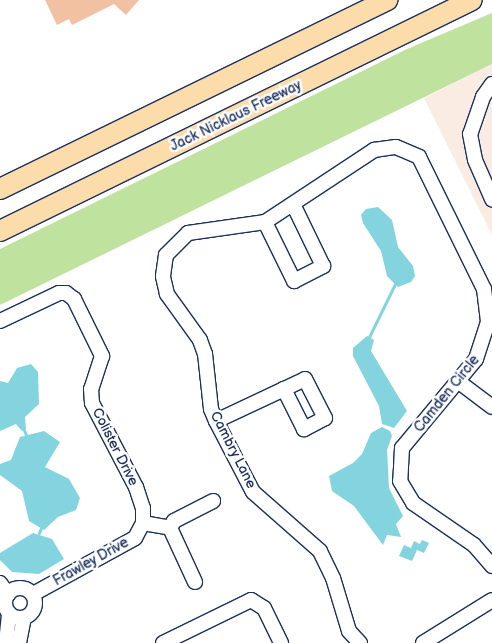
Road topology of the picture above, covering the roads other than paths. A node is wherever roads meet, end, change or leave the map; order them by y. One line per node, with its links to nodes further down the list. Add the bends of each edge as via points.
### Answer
1 (364, 0): 4 (highway)
2 (387, 0): 4 (highway)
3 (472, 0): 10 (highway, Jack Nicklaus Freeway)
4 (281, 52): 6 (highway)
5 (492, 84): 7 (street, via 483,98 470,134 475,160)
6 (0, 189)
7 (492, 199)
8 (294, 206): 9 (street, Cambry Lane); 9 (street, via 323,266 294,281); 12 (street, Camden Circle, via 374,150 396,147 419,156 476,270 487,304 488,322 483,348)
9 (265, 222): 15 (street, Cambry Lane, via 198,230 179,239 166,255 163,276 167,294 200,340 211,409)
10 (0, 231)
11 (0, 321): 17 (street, Colister Drive, via 51,296 66,293 74,299 100,351 91,389 92,403 138,492)
12 (459, 382): 14 (street); 19 (street, Camden Circle, via 402,448 400,481 413,502 474,545)
13 (284, 389): 15 (street)
14 (492, 407)
15 (216, 421): 30 (street, Cambry Lane, via 253,492 320,551 333,578 350,631)
16 (213, 501): 18 (street, via 174,521)
17 (143, 523): 18 (street); 22 (street, Frawley Drive, via 139,534 130,542)
18 (170, 528): 20 (street)
19 (492, 566)
20 (195, 582)
21 (4, 588): 22 (street, via 20,588); 24 (street)
22 (32, 594): 25 (street, via 35,608)
23 (492, 600): 31 (street)
24 (9, 612): 25 (street); 26 (street)
25 (24, 618): 27 (street)
26 (6, 643)
27 (19, 643)
28 (163, 643): 29 (street, via 251,600 264,608)
29 (281, 643)
30 (360, 643)
31 (423, 643)

